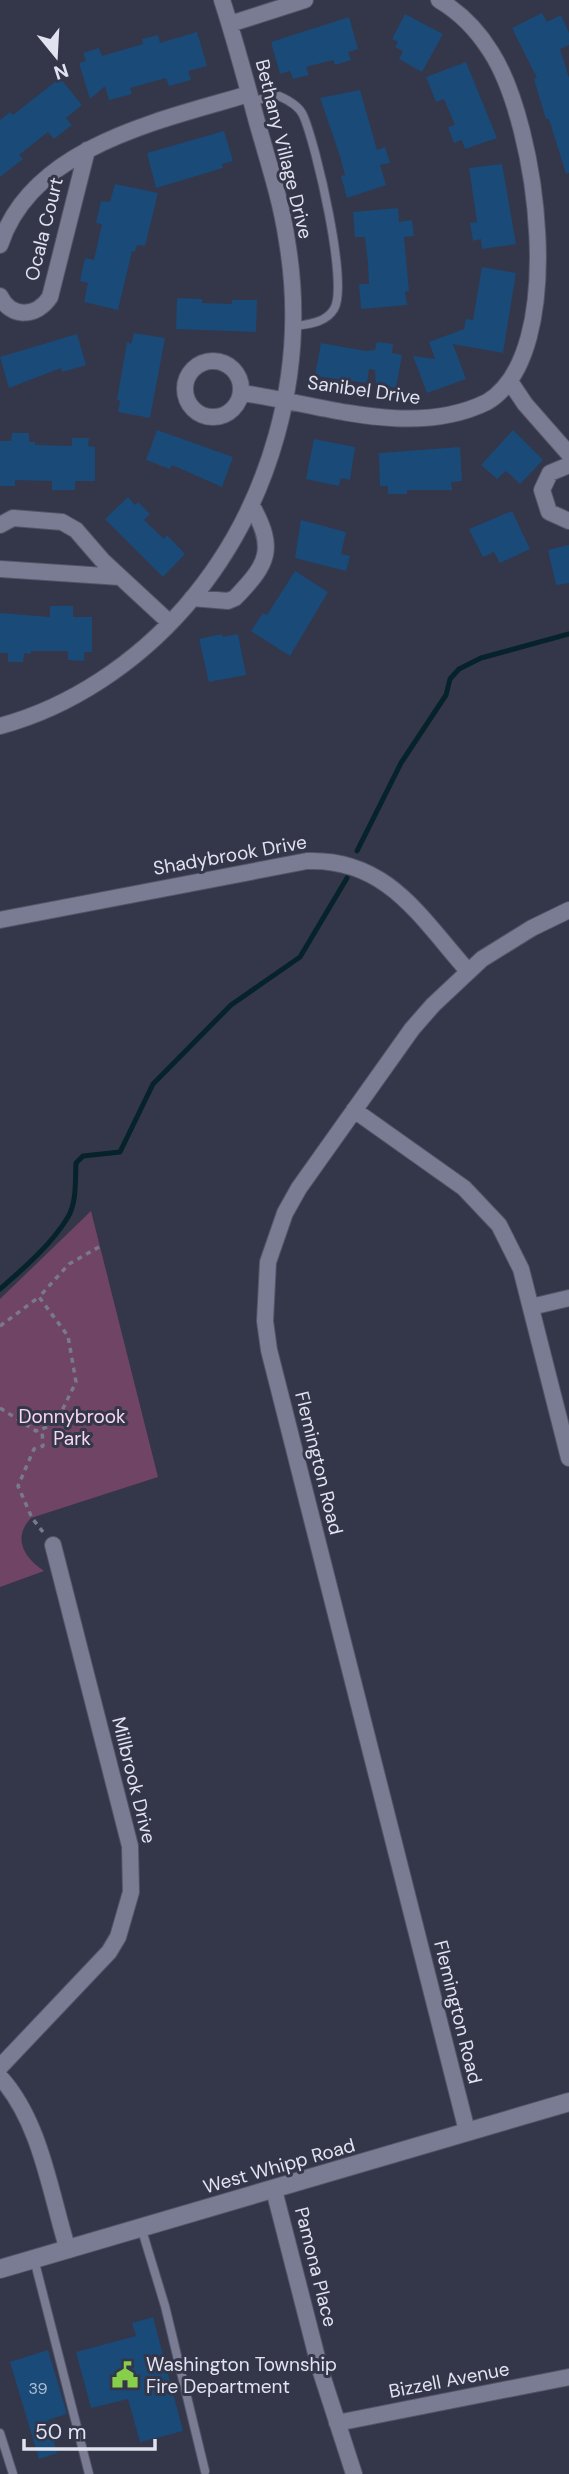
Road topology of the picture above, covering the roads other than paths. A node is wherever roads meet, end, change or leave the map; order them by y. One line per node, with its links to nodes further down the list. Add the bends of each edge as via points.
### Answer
1 (222, 0): 4 (street, Bethany Village Drive)
2 (305, 0): 4 (street)
3 (439, 0): 10 (street, Sanibel Drive, via 472,26 491,52 510,90 533,162 544,225 545,270 535,332 527,358)
4 (230, 24): 5 (street, Bethany Village Drive)
5 (250, 97): 6 (street, Ocala Court, via 147,124); 9 (street, Bethany Village Drive, via 287,242); 9 (lane, via 279,96 303,113 330,212 339,294 334,309 322,321)
6 (86, 150): 7 (street, Ocala Court, via 36,188 6,226); 8 (street, Ocala Court, via 50,296 37,311 24,313 6,307)
7 (0, 245)
8 (0, 296)
9 (290, 327): 12 (street, Bethany Village Drive)
10 (511, 383): 12 (street, Sanibel Drive, via 487,402 425,420); 13 (street)
11 (242, 393): 12 (street, Sanibel Drive)
12 (284, 399): 15 (street, Bethany Village Drive, via 274,445)
13 (569, 454)
14 (569, 466): 16 (street, via 550,473 542,490 549,512)
15 (252, 506): 20 (street, Bethany Village Drive, via 226,553); 20 (street, via 267,538 267,555 235,598)
16 (569, 521)
17 (0, 525): 19 (street, via 13,518 62,522 76,530)
18 (0, 569): 19 (street)
19 (121, 577): 21 (street)
20 (192, 598): 21 (street, Bethany Village Drive)
21 (170, 623): 22 (street, Bethany Village Drive, via 131,658 87,688)
22 (0, 726)
23 (569, 910): 25 (street, Flemington Road, via 532,928)
24 (0, 920): 25 (street, Shadybrook Drive, via 327,860 348,863 384,880)
25 (468, 971): 26 (street, Flemington Road, via 412,1030)
26 (354, 1110): 28 (street, via 485,1207 512,1246); 34 (street, Flemington Road, via 285,1213 268,1262 265,1321)
27 (569, 1298): 28 (street)
28 (531, 1307): 29 (street)
29 (569, 1458)
30 (53, 1545): 31 (street, Millbrook Drive, via 130,1846 131,1892 109,1952)
31 (0, 2067)
32 (0, 2077): 37 (street, via 30,2125)
33 (569, 2102): 34 (street, West Whipp Road)
34 (467, 2132): 35 (street, West Whipp Road)
35 (274, 2190): 36 (street, West Whipp Road); 41 (street, Pamona Place)
36 (141, 2227): 37 (street, West Whipp Road); 43 (lane)
37 (68, 2250): 38 (street, West Whipp Road)
38 (34, 2259): 39 (street, West Whipp Road); 45 (lane)
39 (0, 2269)
40 (569, 2377): 41 (street, Bizzell Avenue)
41 (337, 2423): 46 (street, Pamona Place)
42 (0, 2433): 44 (lane)
43 (205, 2471)
44 (13, 2474)
45 (89, 2474)
46 (354, 2474)

